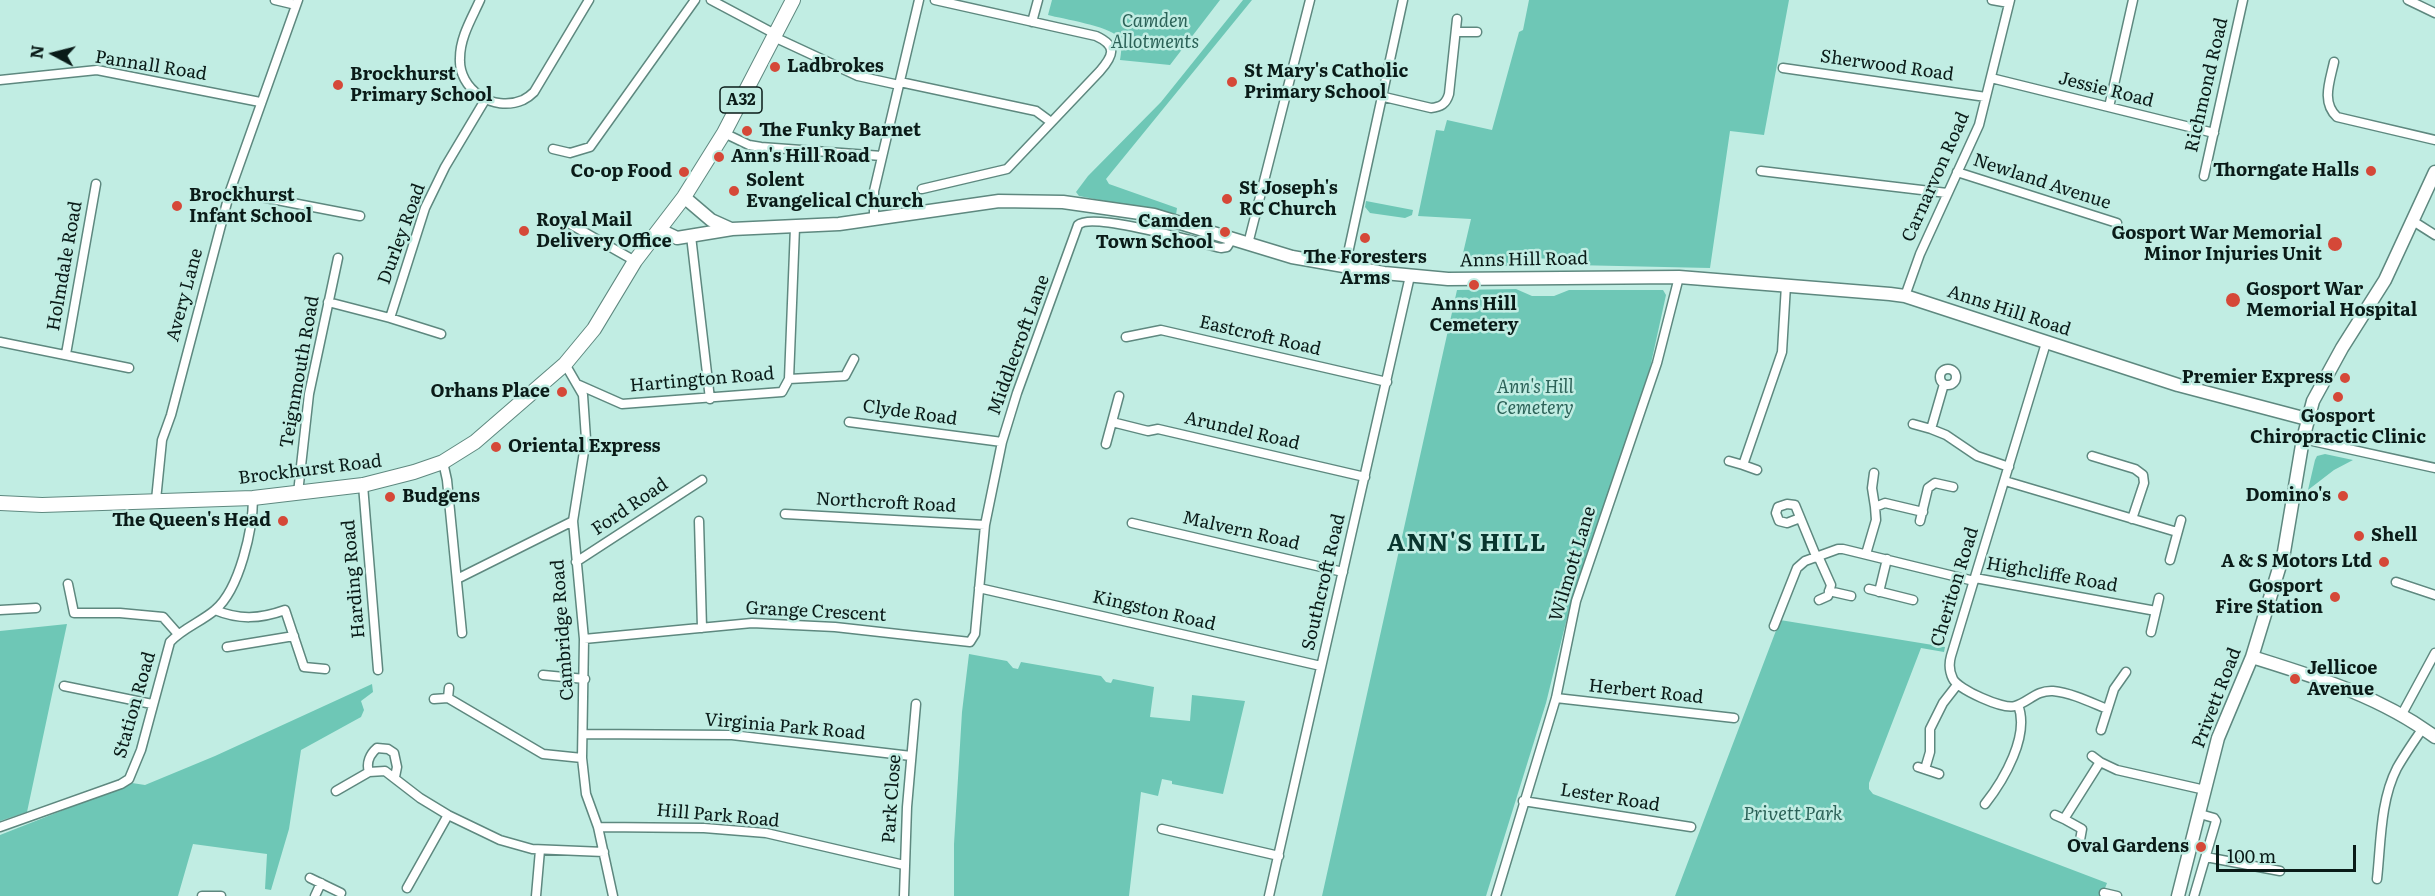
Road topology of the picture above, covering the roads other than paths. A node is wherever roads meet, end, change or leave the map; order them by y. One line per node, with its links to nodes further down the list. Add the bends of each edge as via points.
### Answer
1 (275, 0): 16 (street)
2 (480, 0): 31 (street, via 463,38 459,58 468,86)
3 (589, 0): 31 (street, via 534,92 521,101)
4 (695, 0): 38 (street, via 590,147 570,153)
5 (711, 0): 23 (street)
6 (793, 0): 23 (main road, A32)
7 (919, 0): 28 (street)
8 (935, 0): 20 (street)
9 (1038, 0): 20 (street)
10 (1310, 0): 60 (street)
11 (1403, 0): 29 (street)
12 (1992, 0): 17 (street)
13 (2133, 0): 33 (street)
14 (2243, 0): 36 (street, Richmond Road)
15 (2408, 0): 18 (street)
16 (297, 2): 32 (street, Avery Lane)
17 (2009, 2): 26 (street, Carnarvon Road)
18 (2435, 12)
19 (1457, 19): 21 (street)
20 (1032, 22): 34 (street, via 1096,36 1111,51 1107,62)
21 (1457, 32): 22 (street); 29 (street, via 1449,94 1444,104 1431,108)
22 (1478, 32)
23 (774, 35): 28 (street, via 858,76); 35 (main road, A32)
24 (2334, 62): 37 (street, via 2328,102 2337,117)
25 (1783, 68): 30 (street, Sherwood Road)
26 (1991, 78): 30 (street, Carnarvon Road); 33 (street, Jessie Road)
27 (0, 80): 32 (street, Pannall Road, via 97,70)
28 (899, 84): 34 (street, via 1036,111); 39 (street)
29 (1380, 96): 63 (street)
30 (1986, 98): 41 (street, Carnarvon Road, via 1976,132)
31 (484, 100): 69 (street, Durley Road, via 425,208)
32 (260, 102): 46 (street, Avery Lane)
33 (2109, 107): 36 (street, Jessie Road)
34 (1050, 122): 45 (street, via 1007,169)
35 (724, 133): 39 (street, via 761,147); 48 (main road, A32)
36 (2214, 133): 43 (street, Richmond Road)
37 (2435, 140)
38 (553, 149)
39 (882, 156): 50 (street, via 874,191)
40 (1761, 171): 47 (street)
41 (1957, 172): 47 (street, Carnarvon Road); 53 (street, Newland Avenue)
42 (2435, 172): 52 (street, Privett Road)
43 (2204, 176)
44 (96, 184): 74 (street, Holmdale Road)
45 (922, 189)
46 (230, 191): 49 (street); 107 (street, Avery Lane, via 164,435)
47 (1947, 193): 67 (street, Carnarvon Road)
48 (684, 197): 55 (street, Anns Hill Road, via 711,220); 56 (main road, A32)
49 (360, 216)
50 (874, 219): 54 (street, Anns Hill Road); 59 (street, Anns Hill Road, via 974,203 1032,200 1132,210)
51 (563, 220): 62 (street)
52 (2413, 221): 57 (street); 84 (street, Privett Road, via 2385,280 2321,383)
53 (2116, 223)
54 (795, 227): 55 (street, Anns Hill Road); 78 (street)
55 (732, 229): 58 (street, Anns Hill Road)
56 (660, 230): 58 (street, Anns Hill Road, via 673,238); 62 (main road, Brockhurst Road / A32)
57 (2435, 235)
58 (691, 236): 83 (street)
59 (1232, 239): 60 (street, Anns Hill Road); 90 (street, Middlecroft Lane, via 1227,247 1221,248 1151,231 1081,222)
60 (1248, 244): 63 (street, Anns Hill Road)
61 (338, 258): 68 (street, Teignmouth Road)
62 (634, 261): 76 (main road, Brockhurst Road / A32, via 594,329)
63 (1345, 267): 64 (street, Anns Hill Road)
64 (1410, 276): 65 (street, Anns Hill Road); 79 (street, Southcroft Road)
65 (1679, 277): 66 (street, Anns Hill Road); 163 (street, Wilmott Lane, via 1657,363 1576,601)
66 (1786, 285): 67 (street, Anns Hill Road); 95 (street, via 1782,352)
67 (1905, 296): 73 (street, Anns Hill Road)
68 (328, 302): 69 (street); 105 (street, Teignmouth Road, via 309,394)
69 (390, 318): 70 (street)
70 (441, 334)
71 (1126, 337): 79 (street, Eastcroft Road, via 1161,330)
72 (0, 342): 74 (street)
73 (2046, 343): 84 (street, Anns Hill Road, via 2178,385); 96 (street, Cheriton Road)
74 (66, 354): 77 (street)
75 (854, 359): 78 (street, via 845,376)
76 (565, 364): 81 (street, Cambridge Road); 94 (main road, Brockhurst Road / A32, via 475,442)
77 (129, 368)
78 (789, 379): 83 (street, Hartington Road, via 782,392)
79 (1387, 382): 100 (street, Southcroft Road)
80 (1944, 384): 88 (street)
81 (579, 386): 83 (street, Hartington Road, via 622,404); 114 (street, Cambridge Road, via 586,439)
82 (1119, 396): 86 (street)
83 (710, 399)
84 (2307, 419): 89 (street, Privett Road)
85 (849, 422): 90 (street, Clyde Road)
86 (1112, 422): 91 (street); 100 (street, Arundel Road)
87 (1913, 424): 88 (street)
88 (1931, 429): 96 (street, via 1986,460)
89 (2303, 439): 97 (street); 152 (street, Privett Road, via 2284,552)
90 (1002, 442): 117 (street, Middlecroft Lane)
91 (1106, 444)
92 (2092, 456): 112 (street, via 2144,475)
93 (1729, 461): 95 (street)
94 (443, 462): 103 (main road, Brockhurst Road / A32); 125 (street)
95 (1743, 465): 98 (street)
96 (2009, 467): 102 (street, Cheriton Road)
97 (2435, 468)
98 (1757, 470)
99 (1874, 473): 109 (street)
100 (1365, 477): 124 (street, Southcroft Road)
101 (702, 480): 123 (street, Ford Road)
102 (2005, 481): 112 (street); 126 (street, Cheriton Road)
103 (363, 484): 105 (main road, Brockhurst Road / A32); 155 (street, Harding Road)
104 (1953, 487): 109 (street, via 1935,483 1928,488 1921,516 1885,503)
105 (298, 493): 106 (main road, Brockhurst Road / A32)
106 (253, 498): 107 (main road, Brockhurst Road / A32); 140 (street, via 248,545 229,590)
107 (156, 500): 108 (main road, Brockhurst Road / A32)
108 (0, 503)
109 (1875, 507): 119 (street, via 1876,520)
110 (785, 514): 117 (street, Northcroft Road)
111 (1800, 518): 120 (street)
112 (2132, 519): 118 (street)
113 (2181, 520): 118 (street)
114 (573, 521): 123 (street, Cambridge Road); 125 (street)
115 (699, 521): 143 (street)
116 (1132, 523): 124 (street, Malvern Road)
117 (985, 525): 129 (street, Middlecroft Lane)
118 (2177, 532): 122 (street)
119 (1866, 554): 120 (street, Highcliffe Road, via 1843,549); 121 (street, Highcliffe Road)
120 (1817, 556): 131 (street, via 1831,585); 142 (street, via 1797,568)
121 (1887, 559): 126 (street, Highcliffe Road); 132 (street)
122 (2170, 560)
123 (576, 561): 148 (street, Cambridge Road)
124 (1343, 572): 153 (street, Southcroft Road)
125 (457, 579): 145 (street)
126 (1974, 580): 141 (street, Highcliffe Road); 159 (street, Cheriton Road, via 1949,663)
127 (2396, 582): 134 (street)
128 (68, 584): 146 (street, via 74,613 162,617)
129 (979, 588): 149 (street, Middlecroft Lane); 153 (street, Kingston Road)
130 (1869, 589): 132 (street)
131 (1829, 591): 133 (street); 136 (street, via 1828,596)
132 (1879, 592): 137 (street)
133 (1851, 596)
134 (2435, 596)
135 (2159, 598): 141 (street)
136 (1819, 600)
137 (1913, 600)
138 (36, 608): 139 (street)
139 (0, 610)
140 (215, 610): 146 (street); 147 (street, via 249,618 285,610)
141 (2156, 611): 144 (street)
142 (1774, 626)
143 (702, 628): 148 (street, Grange Crescent); 149 (street, Grange Crescent, via 763,623 890,632 964,643)
144 (2151, 632)
145 (462, 633)
146 (177, 634): 165 (street, Station Road, via 165,655)
147 (294, 636): 150 (street); 154 (street, via 304,667)
148 (584, 639): 158 (street, Cambridge Road)
149 (973, 639)
150 (227, 647)
151 (2435, 653): 169 (street)
152 (2252, 657): 169 (street, via 2338,685); 182 (street, Privett Road, via 2218,738)
153 (1321, 666): 197 (street, Southcroft Road)
154 (325, 669)
155 (378, 670)
156 (2126, 672): 168 (street)
157 (543, 675): 158 (street)
158 (585, 679): 173 (street, Cambridge Road)
159 (1957, 685): 167 (street, via 2005,706); 180 (street, via 1930,729 1930,752 1922,768)
160 (64, 686): 165 (street)
161 (449, 688): 162 (street)
162 (448, 698): 164 (street); 177 (street, via 543,754)
163 (1556, 698): 170 (street, Herbert Road); 184 (street, Wilmott Lane)
164 (434, 699)
165 (152, 704): 190 (street, Station Road, via 141,750 129,778)
166 (916, 704): 175 (street, Park Close)
167 (2018, 705): 168 (street, via 2037,693 2052,691); 185 (street, via 2022,724 2015,748 2004,776)
168 (2107, 709): 172 (street)
169 (2402, 714): 171 (street)
170 (1734, 718)
171 (2423, 728): 174 (street); 202 (street, via 2397,769 2390,789)
172 (2100, 730)
173 (584, 734): 175 (street, Virginia Park Road, via 732,735); 177 (street, Cambridge Road)
174 (2435, 737)
175 (911, 756): 199 (street, Park Close)
176 (2091, 756): 178 (street)
177 (582, 758): 191 (street, Cambridge Road, via 586,794)
178 (2100, 762): 182 (street, via 2117,770); 189 (street)
179 (369, 772): 181 (street, via 381,770); 181 (street, via 372,753 383,747 396,756); 183 (street)
180 (1939, 774)
181 (395, 777): 187 (street)
182 (2205, 790): 186 (street, Privett Road)
183 (336, 791)
184 (1523, 801): 192 (street, Lester Road); 214 (street, Wilmott Lane)
185 (1985, 804)
186 (2200, 814): 198 (street, via 2216,820); 216 (street, Privett Road)
187 (448, 815): 195 (street, via 501,840); 204 (street)
188 (2055, 815): 189 (street)
189 (2064, 819): 194 (street, via 2082,829)
190 (0, 826)
191 (598, 827): 196 (street, Cambridge Road); 199 (street, Hill Park Road, via 656,826 766,833)
192 (1691, 827)
193 (1162, 829): 197 (street)
194 (2080, 840)
195 (540, 850): 196 (street); 210 (street)
196 (604, 852): 211 (street, Cambridge Road)
197 (1279, 855): 213 (street, Southcroft Road)
198 (2206, 857): 200 (street); 217 (street)
199 (904, 865): 212 (street, Park Close)
200 (2281, 872)
201 (310, 878): 203 (street)
202 (2377, 879)
203 (321, 884): 205 (street); 209 (street)
204 (407, 888)
205 (341, 893)
206 (2104, 893): 215 (street)
207 (202, 896): 208 (street)
208 (221, 896)
209 (315, 896)
210 (536, 896)
211 (613, 896)
212 (904, 896)
213 (1269, 896)
214 (1496, 896)
215 (2117, 896)
216 (2178, 896)
217 (2194, 896)

